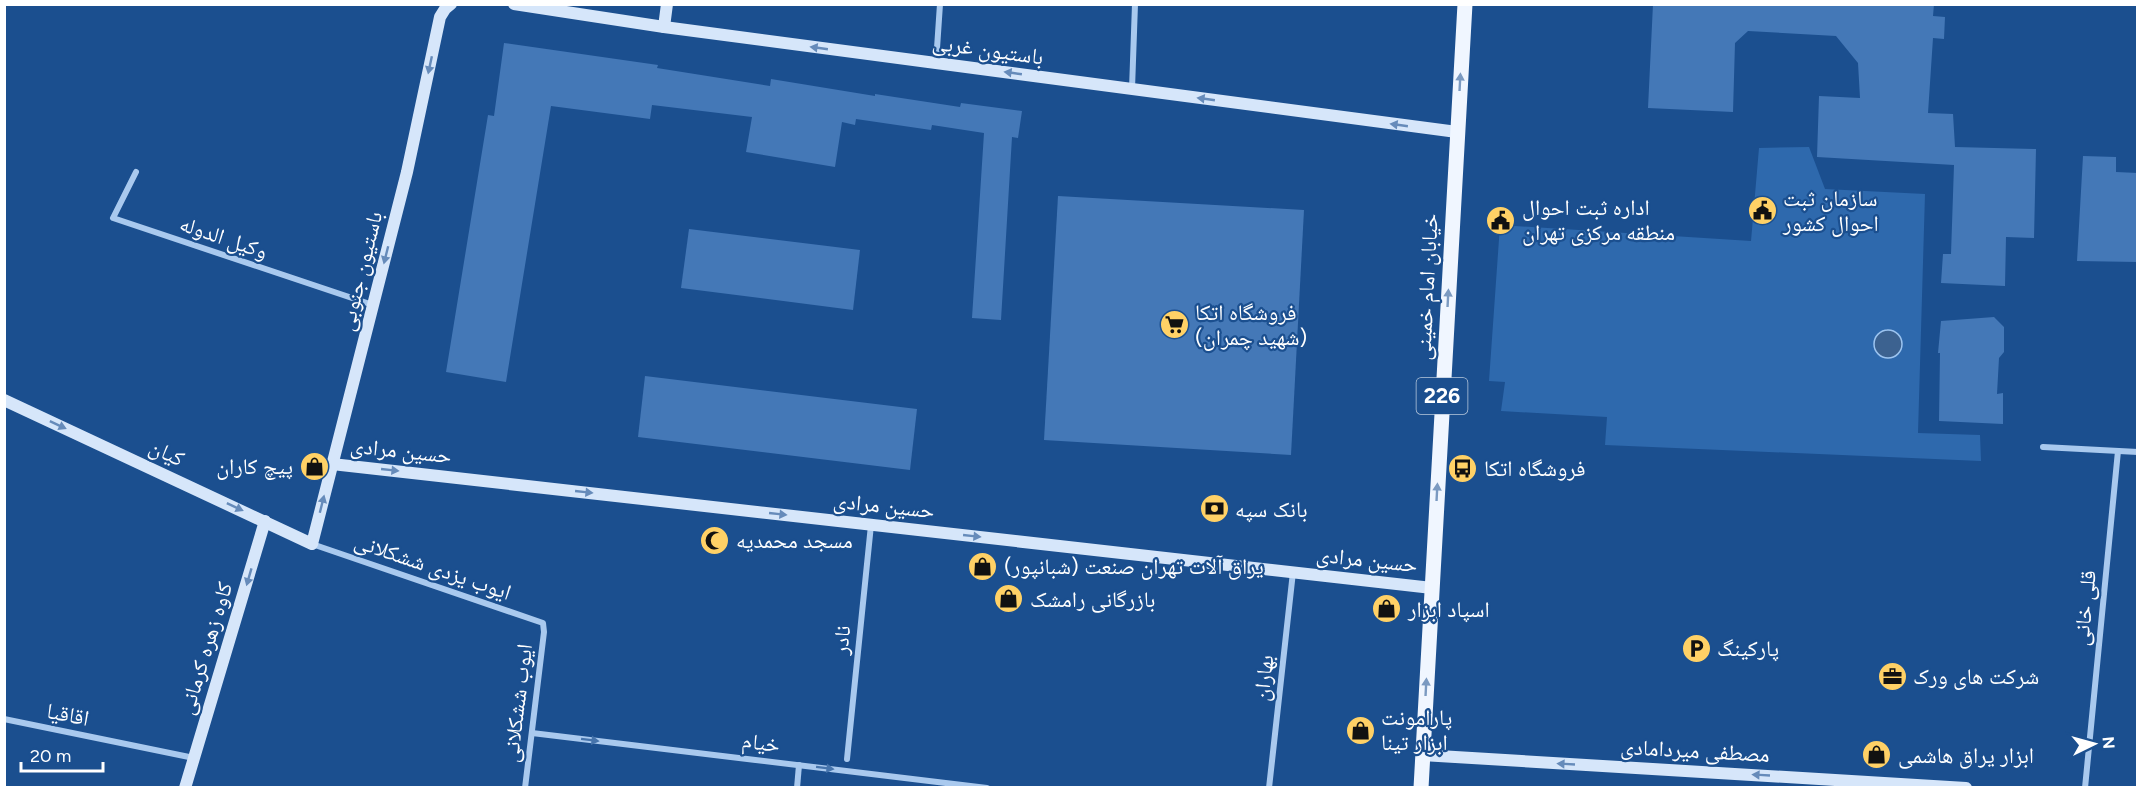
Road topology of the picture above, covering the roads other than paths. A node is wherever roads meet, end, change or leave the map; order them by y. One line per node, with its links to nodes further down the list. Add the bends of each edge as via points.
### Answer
1 (514, 4): 7 (street, باستیون غربی)
2 (667, 4): 7 (street)
3 (940, 4): 8 (street)
4 (1135, 4): 9 (street)
5 (1465, 4): 10 (main road, خیابان امام خمینی / 226, one-way to 5)
6 (447, 6): 12 (street, باستیون جنوبی, one-way to 12, via 440,17)
7 (664, 27): 8 (street, باستیون غربی, one-way to 7)
8 (936, 63): 9 (street, باستیون غربی, one-way to 8)
9 (1132, 89): 10 (street, باستیون غربی, one-way to 9)
10 (1457, 132): 22 (main road, خیابان امام خمینی / 226, one-way to 10)
11 (136, 172): 12 (street, وکیل الدوله, via 113,218)
12 (373, 305): 17 (street, باستیون جنوبی)
13 (4, 400): 18 (street, کیان, one-way to 18)
14 (2043, 447): 15 (street)
15 (2118, 451): 16 (street); 37 (street, قلی خانی)
16 (2138, 452)
17 (332, 464): 19 (street, حسین مرادی, one-way to 19); 20 (street, باستیون جنوبی, one-way to 17)
18 (265, 521): 20 (street, کیان); 27 (street, کاوه زهره کرمانی, one-way to 27)
19 (871, 525): 21 (street, حسین مرادی, one-way to 21); 28 (street, نادر)
20 (312, 544): 23 (street, ایوب یزدی ششکلانی)
21 (1293, 572): 22 (street, حسین مرادی); 34 (street, بهاران)
22 (1432, 588): 26 (main road, خیابان امام خمینی / 226, one-way to 22)
23 (543, 623): 25 (street, ایوب ششکلانی)
24 (4, 719): 27 (street, اقاقیا)
25 (532, 733): 29 (street, خیام, one-way to 29); 31 (street, ایوب ششکلانی)
26 (1422, 755): 35 (main road, خیابان امام خمینی / 226); 36 (street, مصطفی میردامادی, one-way to 26)
27 (194, 758): 30 (street, کاوه زهره کرمانی)
28 (847, 759)
29 (799, 765): 32 (street); 33 (street, خیام, one-way to 33)
30 (185, 788)
31 (525, 788)
32 (797, 788)
33 (987, 788)
34 (1269, 788)
35 (1420, 788)
36 (1966, 788)
37 (2085, 788)

